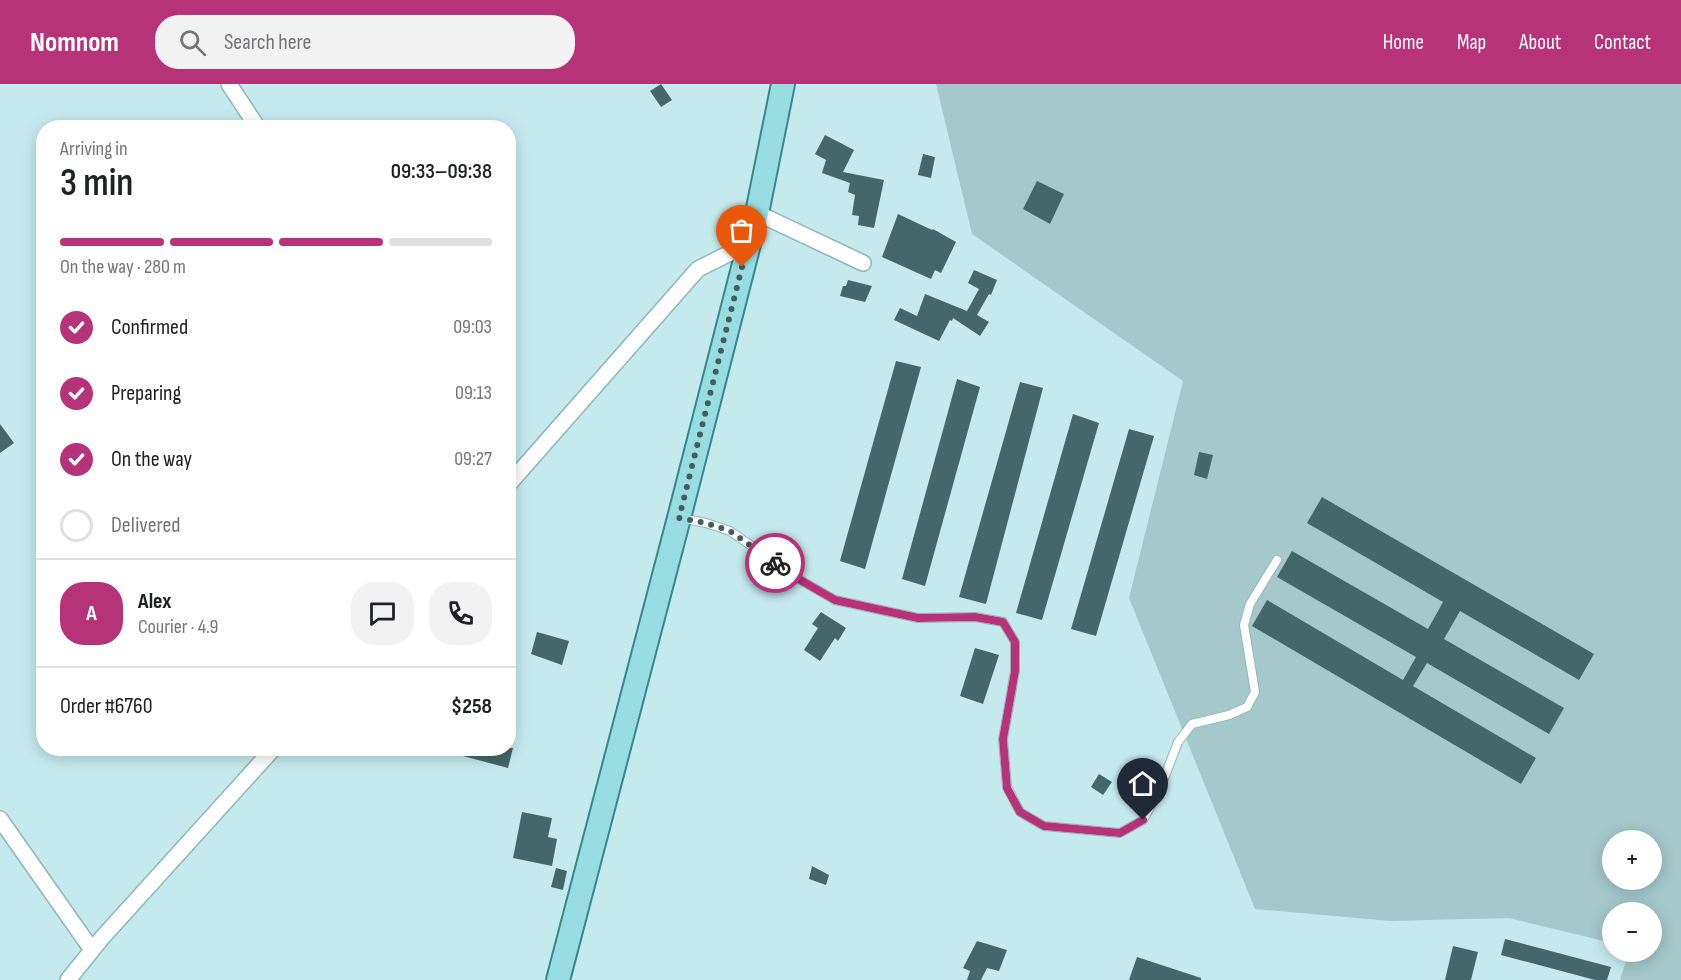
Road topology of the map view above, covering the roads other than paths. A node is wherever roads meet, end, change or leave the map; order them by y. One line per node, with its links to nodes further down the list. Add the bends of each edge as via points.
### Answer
1 (229, 84): 3 (street)
2 (783, 84): 4 (main road)
3 (253, 120)
4 (757, 213): 5 (main road); 6 (street)
5 (748, 244): 7 (street, via 698,269); 8 (main road)
6 (863, 263)
7 (516, 474)
8 (679, 518): 9 (lane, via 730,531 835,600 918,618 975,617 1003,622 1015,642 1015,671 1003,739 1007,788 1020,812 1044,826 1120,833 1143,820 1178,742 1192,724 1247,707 1256,692 1244,625 1250,604); 14 (main road)
9 (1277, 560)
10 (267, 756): 12 (street)
11 (0, 819): 12 (street)
12 (92, 950): 13 (street)
13 (68, 980)
14 (558, 980)

